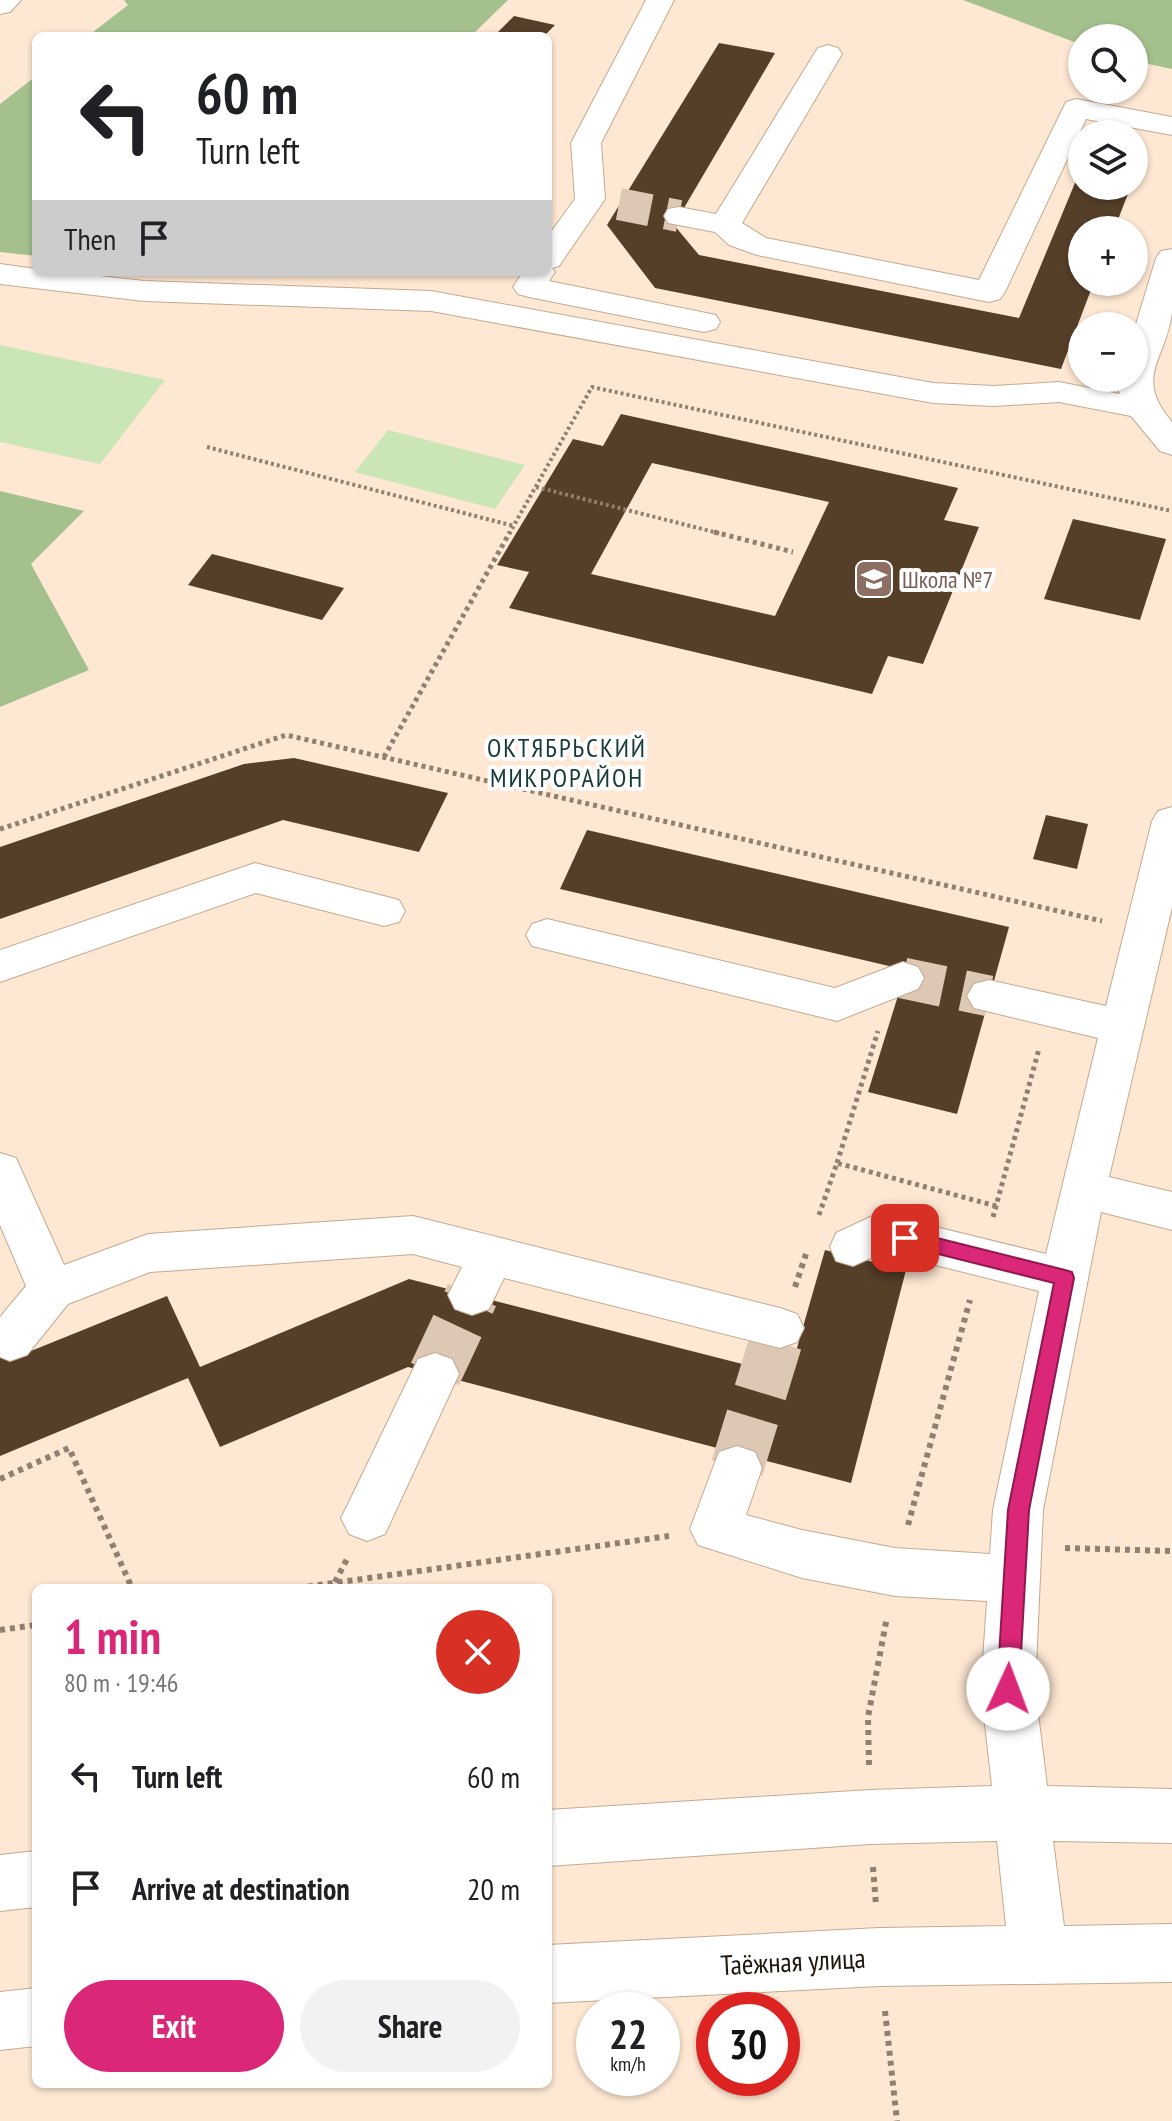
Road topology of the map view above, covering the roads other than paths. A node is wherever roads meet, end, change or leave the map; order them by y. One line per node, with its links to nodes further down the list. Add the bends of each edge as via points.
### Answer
1 (7, 0): 3 (street)
2 (660, 0): 8 (street, via 586,143 604,202)
3 (0, 6)
4 (828, 54): 7 (street)
5 (1172, 126): 7 (street, via 1076,108 989,292 757,246)
6 (679, 216): 7 (street)
7 (725, 225)
8 (552, 255)
9 (1172, 258): 13 (street, via 1134,386)
10 (0, 274): 12 (street, via 144,291 431,301 933,393)
11 (536, 276): 12 (street, via 529,287)
12 (1059, 392): 13 (street)
13 (1142, 408): 14 (street)
14 (1172, 444)
15 (1172, 821): 21 (street)
16 (384, 911): 18 (street, via 255,878)
17 (547, 935): 19 (street, via 837,1005)
18 (0, 966)
19 (898, 980)
20 (989, 996): 21 (street)
21 (1124, 1027): 23 (street)
22 (0, 1171): 27 (street)
23 (1083, 1189): 24 (street); 26 (street)
24 (1172, 1211)
25 (853, 1247): 26 (street, via 879,1232)
26 (1065, 1278): 33 (street, via 1018,1510)
27 (51, 1290): 28 (street, via 148,1253 413,1235 482,1275); 29 (street)
28 (780, 1328)
29 (10, 1340)
30 (435, 1374): 32 (street)
31 (737, 1468): 33 (street, via 716,1529 802,1554 895,1572)
32 (367, 1518)
33 (1013, 1563): 34 (street, via 1008,1689)
34 (1021, 1813): 35 (street); 36 (street); 39 (street)
35 (1172, 1816)
36 (552, 1838)
37 (32, 1879): 38 (street)
38 (0, 1883)
39 (1038, 1952): 40 (street, Таёжная улица); 41 (street, Таёжная улица)
40 (1172, 1953)
41 (552, 1974)
42 (32, 2017): 43 (street)
43 (0, 2021)

